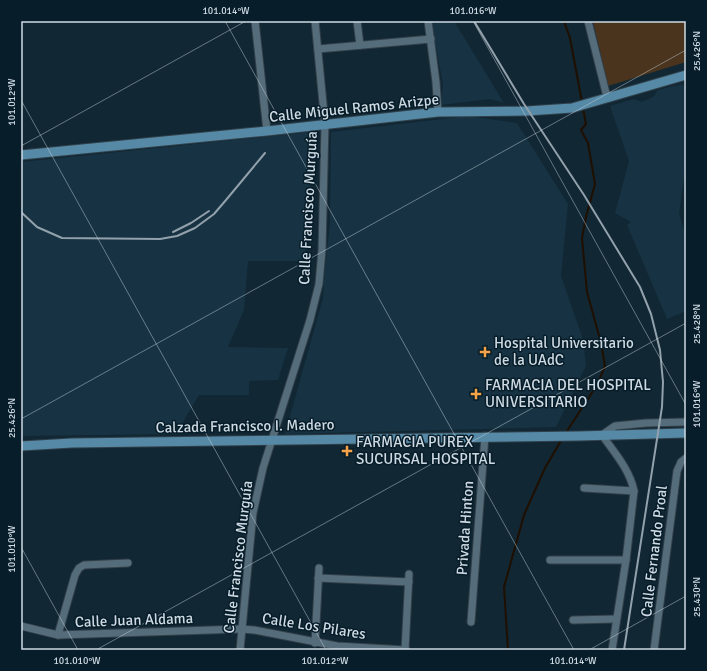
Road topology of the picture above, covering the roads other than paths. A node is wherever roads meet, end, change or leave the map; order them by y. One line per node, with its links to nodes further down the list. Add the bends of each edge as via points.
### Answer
1 (255, 21): 13 (street)
2 (315, 21): 8 (street, Calle Francisco Murguía)
3 (357, 21): 7 (street)
4 (428, 21): 6 (street)
5 (588, 21): 10 (street)
6 (431, 39): 7 (street); 11 (street)
7 (360, 45): 8 (street)
8 (318, 49): 12 (street, Calle Francisco Murguía)
9 (683, 76): 10 (main road, Calle Miguel Ramos Arizpe)
10 (607, 97): 11 (main road, Calle Miguel Ramos Arizpe, via 572,108)
11 (438, 112): 12 (main road, Calle Miguel Ramos Arizpe)
12 (326, 124): 13 (main road, Calle Miguel Ramos Arizpe); 19 (street, Calle Francisco Murguía, via 319,284)
13 (267, 131): 14 (main road, Calle Miguel Ramos Arizpe)
14 (21, 155)
15 (686, 422): 17 (street, via 614,426)
16 (686, 433): 17 (main road, Calzada Francisco I. Madero)
17 (602, 435): 18 (main road, Calzada Francisco I. Madero); 23 (street, via 628,474)
18 (485, 436): 19 (main road, Calzada Francisco I. Madero); 31 (street, Privada Hinton)
19 (271, 440): 20 (main road, Calzada Francisco I. Madero); 33 (street, Calle Francisco Murguía, via 253,513)
20 (21, 446)
21 (686, 458): 39 (street, Calle Fernando Proal, via 677,471)
22 (584, 488): 23 (street)
23 (634, 491): 25 (street)
24 (550, 560): 25 (street)
25 (626, 560): 29 (street)
26 (128, 563): 34 (street, via 84,565 78,568)
27 (319, 568): 28 (street)
28 (318, 578): 35 (street); 37 (street, via 409,578)
29 (616, 619): 30 (street); 38 (street)
30 (573, 620)
31 (471, 622)
32 (23, 629): 34 (street, Calle Juan Aldama)
33 (241, 629): 34 (street, Calle Juan Aldama); 35 (street, Calle Los Pilares); 36 (street, Calle Francisco Murguía)
34 (58, 635)
35 (315, 643): 37 (street, Calle Los Pilares)
36 (240, 650)
37 (406, 650)
38 (612, 650)
39 (654, 650)

